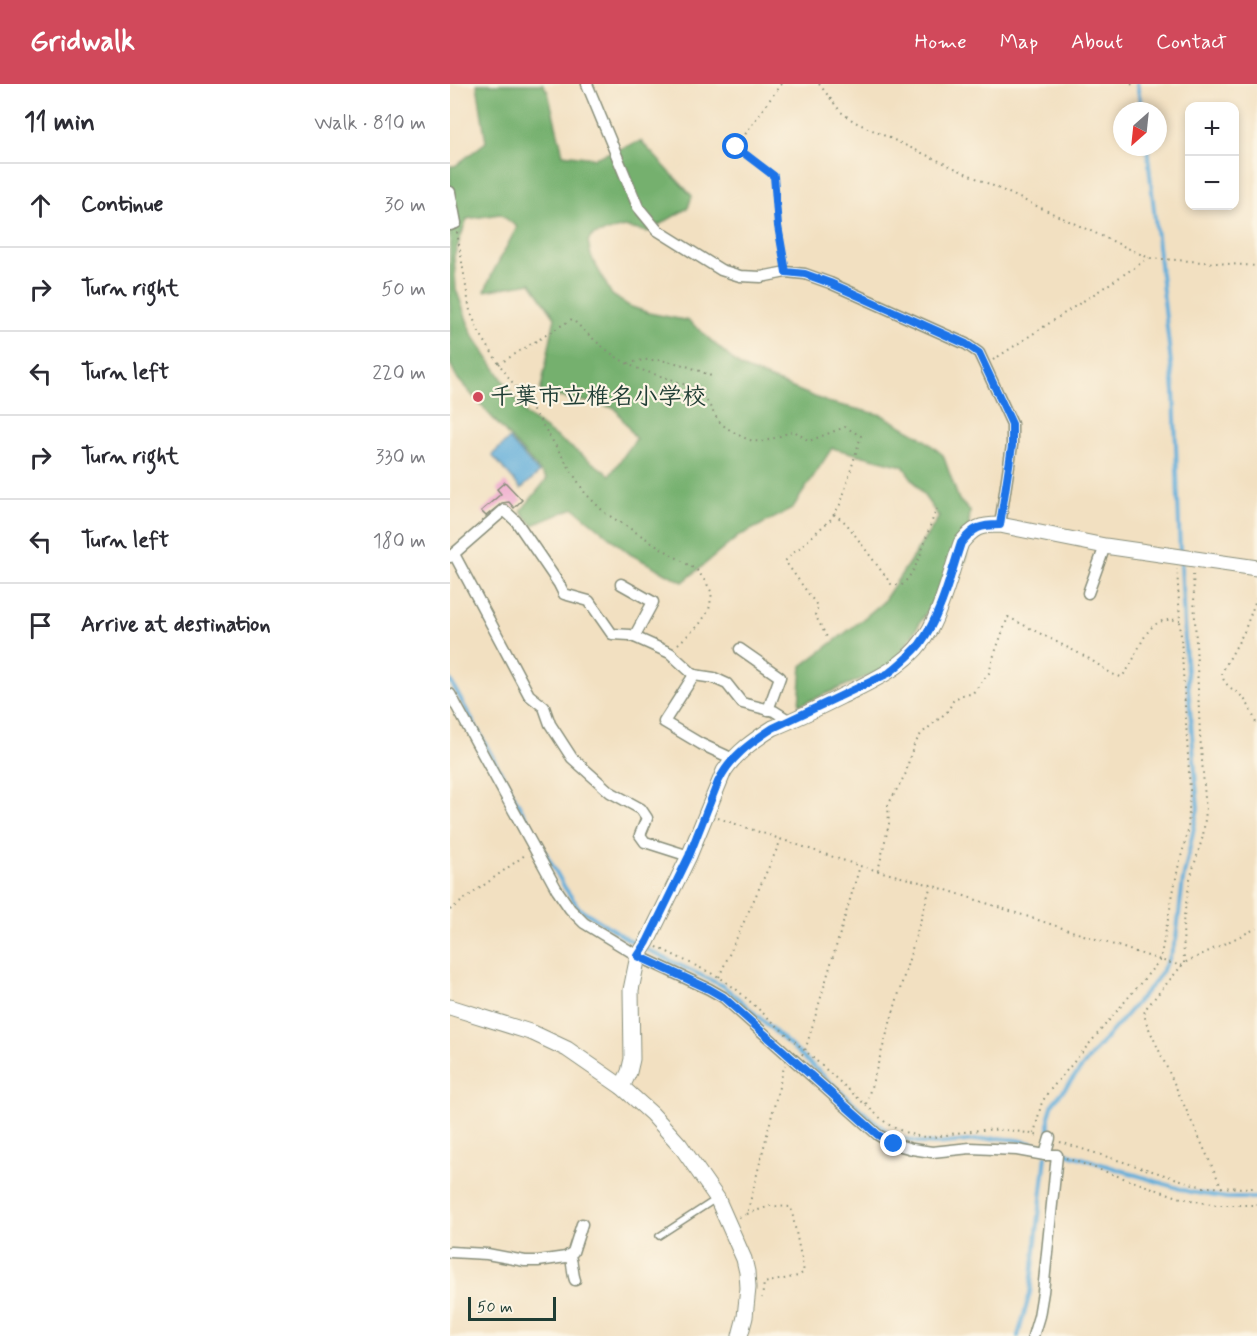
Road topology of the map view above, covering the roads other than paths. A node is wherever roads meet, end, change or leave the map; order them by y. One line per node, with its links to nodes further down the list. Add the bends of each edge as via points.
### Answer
1 (587, 84): 4 (street, via 638,207 657,230 721,270 740,276 805,274 979,353 1012,424)
2 (450, 192): 3 (street)
3 (453, 224)
4 (1000, 525): 5 (street); 15 (street, via 976,528 961,543 938,612 906,659 889,673)
5 (1105, 546): 7 (street); 9 (street)
6 (452, 556): 10 (street, via 504,510 516,521 564,594 589,601 612,634); 17 (street, via 529,694 544,707 572,758 610,792 641,809 647,818 640,835 645,842)
7 (1257, 568)
8 (621, 584): 10 (street, via 653,602)
9 (1088, 593)
10 (634, 637): 12 (street, via 670,653)
11 (740, 649): 14 (street, via 780,677)
12 (694, 675): 14 (street, via 727,684 742,703); 16 (street, via 664,722)
13 (450, 694): 18 (street, via 533,849 570,909 584,923)
14 (768, 710): 15 (street)
15 (790, 721): 16 (street, via 756,739)
16 (732, 759): 17 (street)
17 (689, 856): 18 (street)
18 (638, 956): 20 (street, via 631,990 632,1059); 22 (street, via 723,997 878,1135 894,1144 932,1152 970,1148)
19 (450, 1007): 20 (street, via 533,1033 567,1049)
20 (622, 1087): 23 (street, via 680,1145)
21 (1050, 1138): 22 (street)
22 (1051, 1155): 30 (street, via 1043,1292)
23 (717, 1198): 25 (lane); 29 (street, via 747,1272 747,1303)
24 (582, 1224): 27 (street)
25 (659, 1236)
26 (450, 1252): 27 (street, via 538,1262)
27 (569, 1255): 28 (street)
28 (575, 1280)
29 (740, 1336)
30 (1033, 1336)

